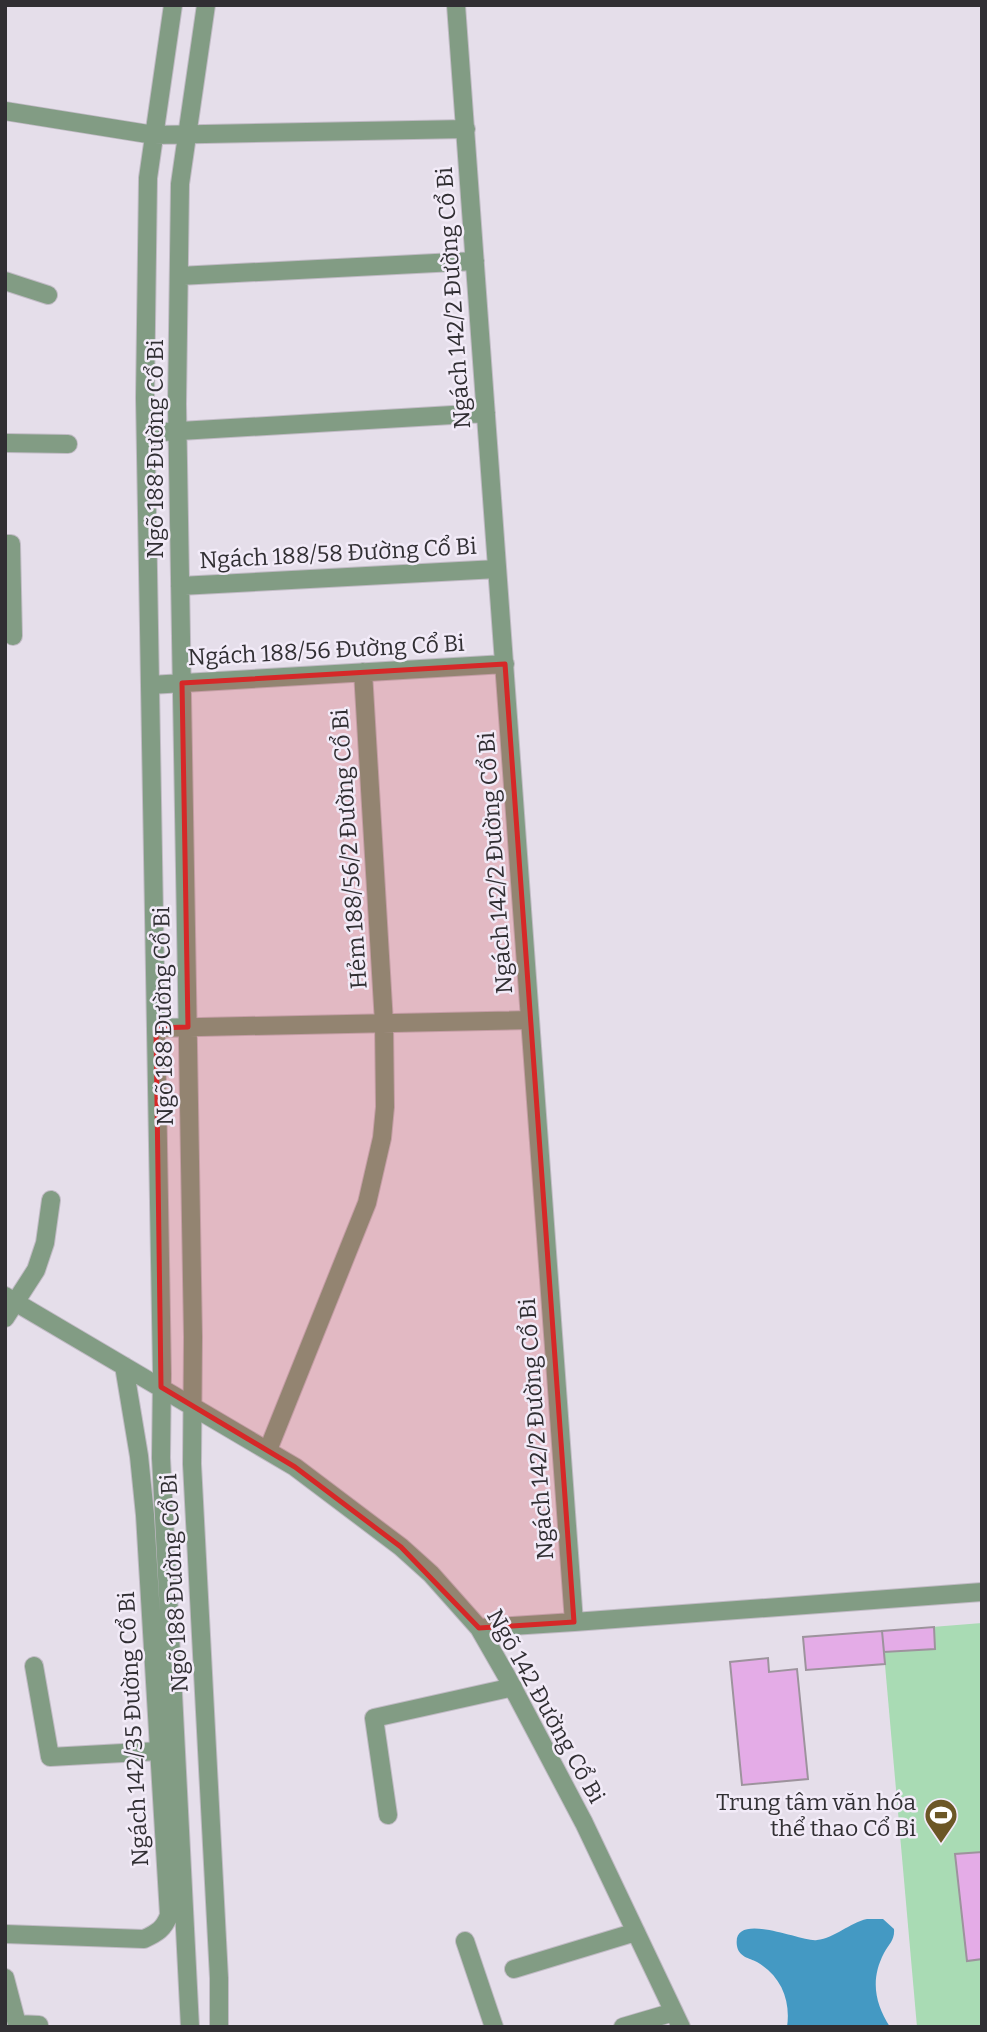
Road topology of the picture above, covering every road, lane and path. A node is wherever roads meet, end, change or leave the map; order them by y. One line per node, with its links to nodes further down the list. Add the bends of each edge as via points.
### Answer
1 (173, 5): 6 (street, Ngõ 188 Đường Cổ Bi)
2 (206, 5): 7 (street, Ngõ 188 Đường Cổ Bi)
3 (456, 5): 5 (street, Ngách 142/2 Đường Cổ Bi)
4 (5, 111): 6 (street)
5 (466, 129): 7 (street); 8 (street, Ngách 142/2 Đường Cổ Bi)
6 (154, 135): 7 (street); 14 (street, Ngõ 188 Đường Cổ Bi, via 148,178)
7 (187, 135): 9 (street, Ngõ 188 Đường Cổ Bi, via 180,184)
8 (475, 261): 9 (street); 12 (street, Ngách 142/2 Đường Cổ Bi)
9 (179, 276): 13 (street, Ngõ 188 Đường Cổ Bi)
10 (5, 281): 11 (street)
11 (48, 295)
12 (486, 413): 13 (street); 18 (street, Ngách 142/2 Đường Cổ Bi)
13 (177, 431): 14 (street); 19 (street, Ngõ 188 Đường Cổ Bi)
14 (146, 433): 24 (street, Ngõ 188 Đường Cổ Bi)
15 (5, 443): 16 (street)
16 (68, 444)
17 (5, 544): 20 (street, via 11,544)
18 (497, 569): 19 (street, Ngách 188/58 Đường Cổ Bi); 21 (street, Ngách 142/2 Đường Cổ Bi)
19 (180, 586): 23 (street, Ngõ 188 Đường Cổ Bi)
20 (13, 636)
21 (505, 664): 22 (street, Ngách 188/56 Đường Cổ Bi); 25 (street, Ngách 142/2 Đường Cổ Bi)
22 (363, 672): 23 (street, Ngách 188/56 Đường Cổ Bi); 26 (street, Hẻm 188/56/2 Đường Cổ Bi)
23 (182, 683): 24 (street, Ngách 188/56 Đường Cổ Bi); 27 (street, Ngõ 188 Đường Cổ Bi)
24 (150, 685): 28 (street, Ngõ 188 Đường Cổ Bi)
25 (530, 1020): 26 (street); 37 (street, Ngách 142/2 Đường Cổ Bi)
26 (384, 1023): 27 (street); 35 (street, Hẻm 188/56/2 Đường Cổ Bi, via 384,1122 376,1172)
27 (188, 1027): 28 (street); 34 (street, Ngõ 188 Đường Cổ Bi)
28 (156, 1028): 33 (street, Ngõ 188 Đường Cổ Bi)
29 (51, 1199): 30 (street, via 36,1269)
30 (10, 1299): 31 (street); 32 (street, Ngõ 142 Đường Cổ Bi)
31 (5, 1318)
32 (124, 1366): 33 (street, Ngõ 142 Đường Cổ Bi); 41 (street, Ngách 142/35 Đường Cổ Bi, via 145,1514)
33 (161, 1387): 34 (street, Ngõ 142 Đường Cổ Bi); 50 (street, Ngõ 188 Đường Cổ Bi, via 160,1458)
34 (193, 1405): 35 (street, Ngõ 142 Đường Cổ Bi); 51 (street, Ngõ 188 Đường Cổ Bi)
35 (268, 1450): 38 (street, Ngõ 142 Đường Cổ Bi, via 401,1547 432,1574)
36 (982, 1592): 37 (street)
37 (575, 1622): 38 (street)
38 (479, 1628): 40 (street, Ngõ 142 Đường Cổ Bi)
39 (34, 1666): 41 (street, via 50,1758)
40 (513, 1687): 42 (street, via 374,1718); 43 (street, Ngõ 142 Đường Cổ Bi)
41 (159, 1751): 44 (street, Ngách 142/35 Đường Cổ Bi, via 169,1915 165,1926 144,1939)
42 (388, 1815)
43 (636, 1932): 46 (street); 48 (street, Ngõ 142 Đường Cổ Bi)
44 (5, 1934)
45 (465, 1941): 52 (street)
46 (514, 1969)
47 (5, 1978): 49 (street, via 17,2024)
48 (678, 2019): 53 (street)
49 (39, 2025)
50 (190, 2027)
51 (219, 2027)
52 (494, 2027)
53 (623, 2027)

